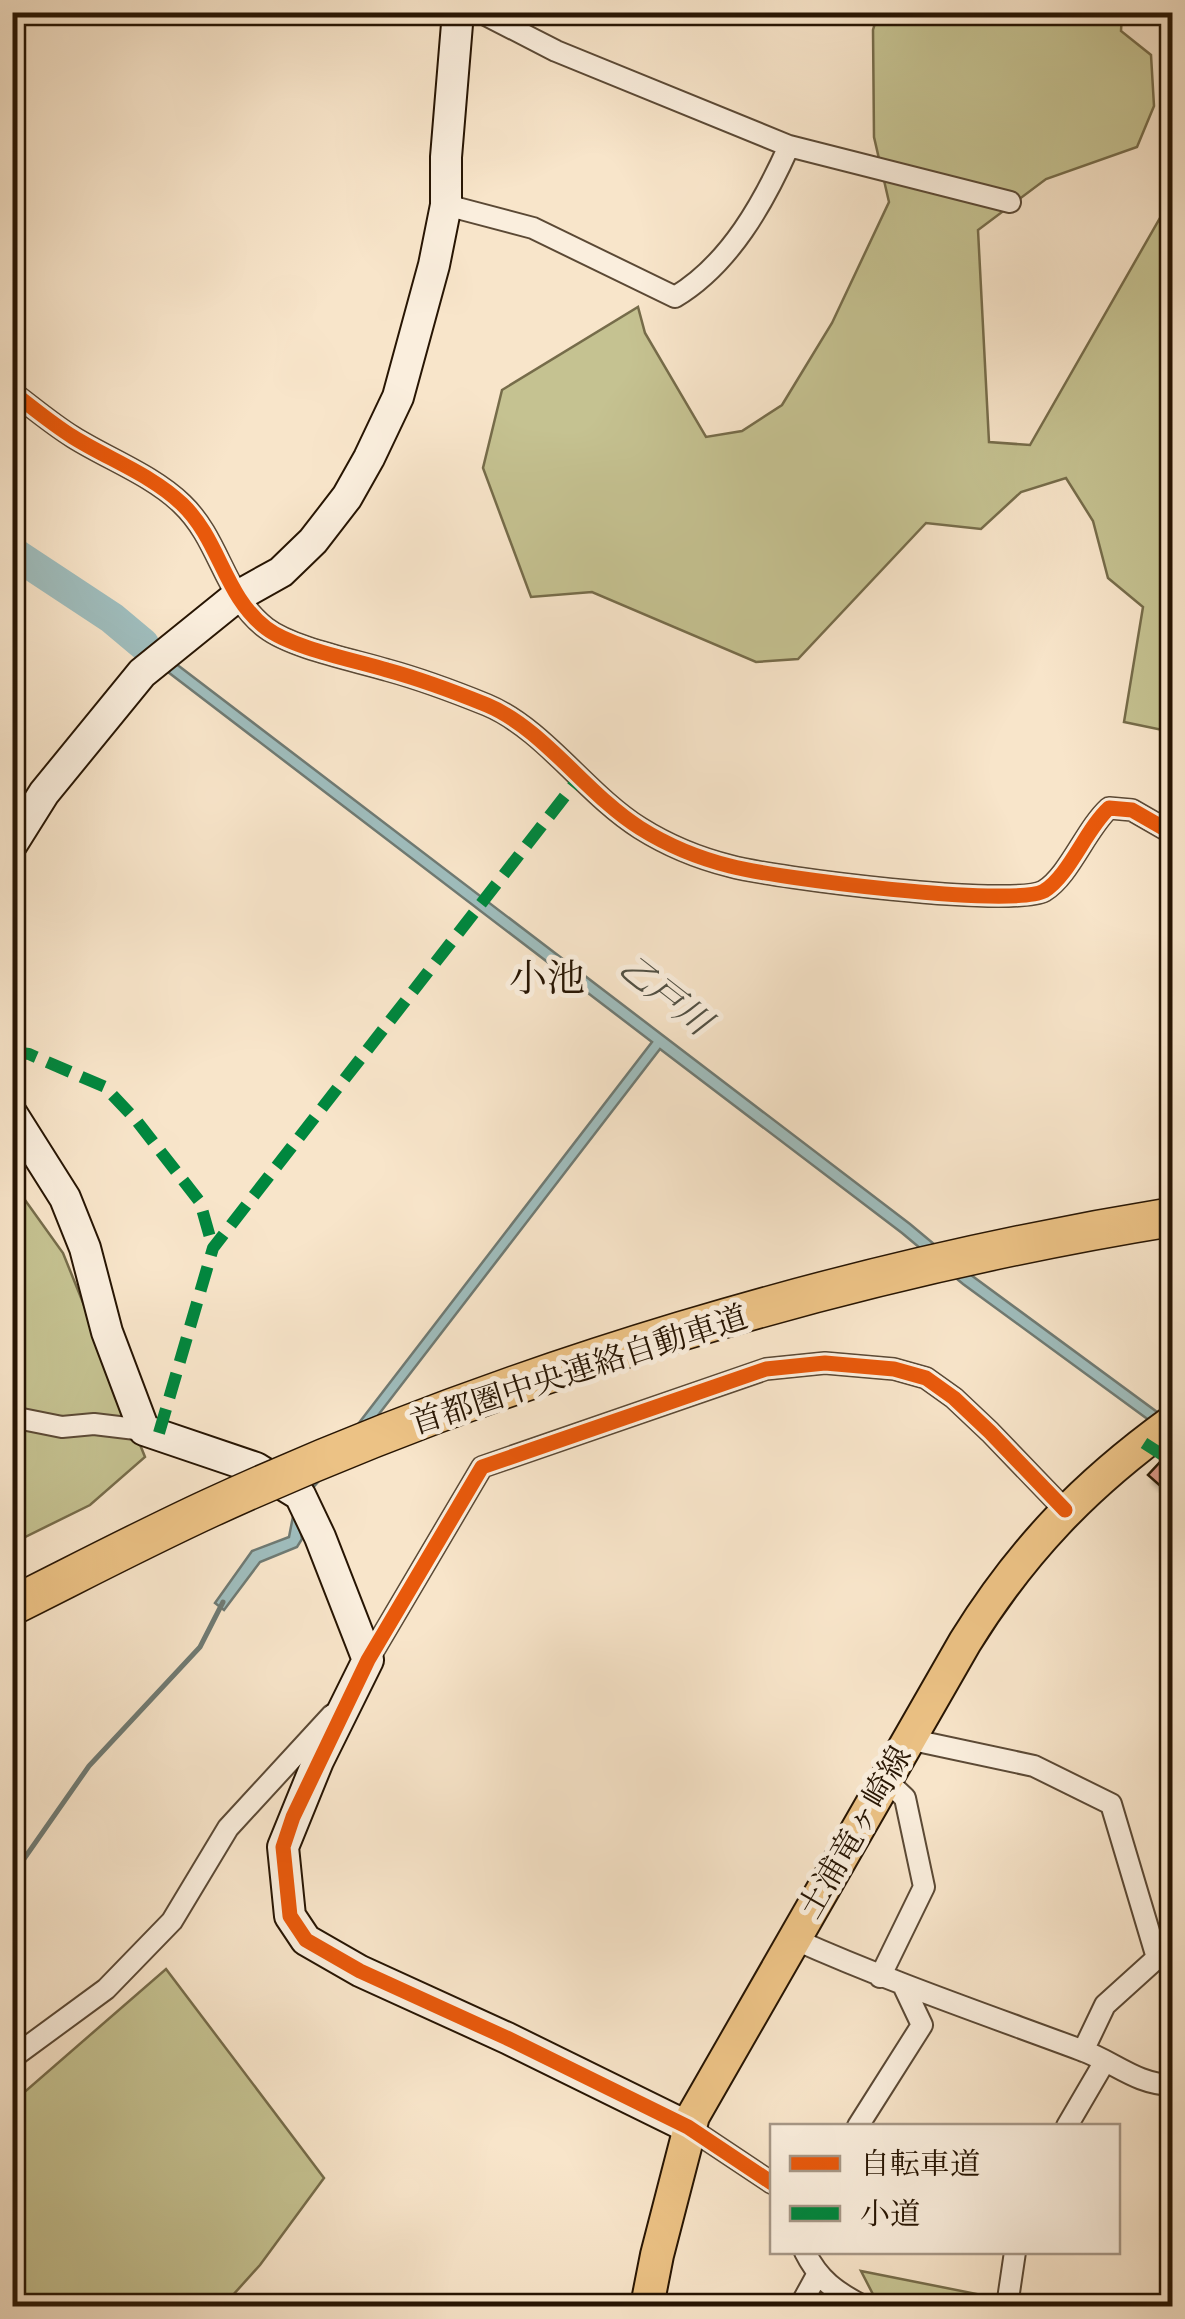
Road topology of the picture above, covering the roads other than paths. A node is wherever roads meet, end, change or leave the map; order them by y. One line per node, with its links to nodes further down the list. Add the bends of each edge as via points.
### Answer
1 (458, 12): 5 (street)
2 (480, 12): 3 (street, via 556,52)
3 (790, 146): 4 (street); 5 (street, via 770,189 725,254 676,297 533,228)
4 (1010, 202)
5 (446, 205): 7 (street, via 398,397 370,458 313,542 281,572)
6 (12, 392): 7 (street, via 185,506)
7 (236, 597): 8 (street, via 268,630 491,707 637,826 729,866 992,898 1023,896 1045,890 1109,808 1132,810); 9 (street, via 142,673 44,793)
8 (1172, 833)
9 (12, 844)
10 (12, 1114): 14 (street, via 65,1198)
11 (1172, 1217): 16 (highway, 首都圏中央連絡自動車道, bridge, via 823,1292 584,1364 297,1471)
12 (12, 1417): 14 (street, via 62,1428)
13 (1163, 1429): 15 (main road, 土浦竜ヶ崎線)
14 (144, 1430): 17 (street, via 256,1468 300,1495)
15 (1065, 1510): 17 (street, via 926,1378 825,1363 766,1369 482,1467); 19 (main road, 土浦竜ヶ崎線, via 994,1594)
16 (12, 1606)
17 (368, 1660): 18 (street)
18 (350, 1695): 25 (street, via 228,1828 172,1921 106,1990); 30 (street, via 283,1847 290,1916 306,1940)
19 (908, 1740): 20 (main road, 土浦竜ヶ崎線); 24 (street, via 1034,1766 1111,1804 1157,1958 1105,2004)
20 (887, 1781): 21 (main road, 土浦竜ヶ崎線); 22 (street, via 905,1798 924,1887)
21 (794, 1939): 22 (street); 30 (main road, 土浦竜ヶ崎線)
22 (880, 1977): 23 (street)
23 (903, 1986): 24 (street); 28 (street, via 922,2025)
24 (1084, 2051): 26 (street)
25 (12, 2058)
26 (1105, 2061): 27 (street, via 1150,2084); 29 (street)
27 (1172, 2085)
28 (859, 2124)
29 (1068, 2124)
30 (688, 2127): 31 (street); 35 (main road, 土浦竜ヶ崎線)
31 (770, 2182)
32 (807, 2254): 34 (street)
33 (1015, 2254): 38 (street)
34 (817, 2275): 36 (street); 37 (street)
35 (647, 2306)
36 (800, 2306)
37 (863, 2306)
38 (1007, 2306)

